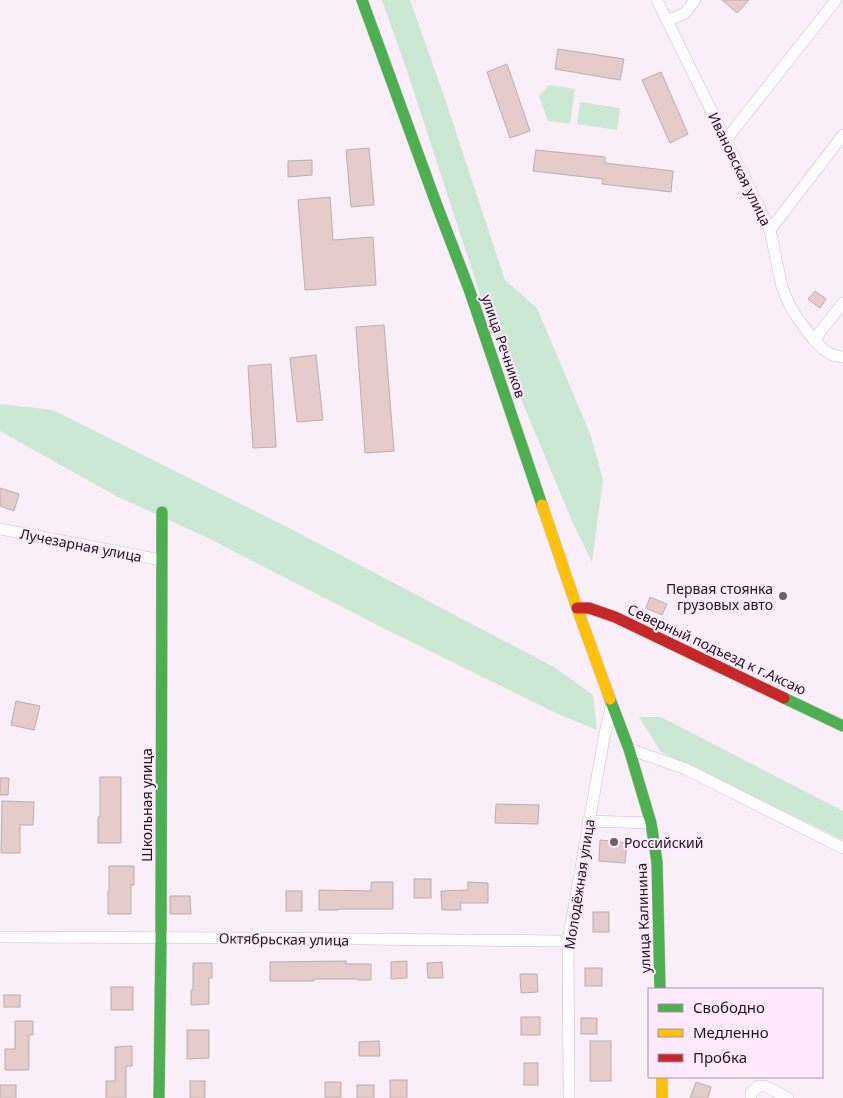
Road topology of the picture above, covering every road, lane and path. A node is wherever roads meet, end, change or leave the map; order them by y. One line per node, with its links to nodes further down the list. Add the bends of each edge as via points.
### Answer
1 (362, 0): 15 (street, улица Речников, via 469,289)
2 (657, 0): 5 (street, Ивановская улица)
3 (695, 0): 5 (street, via 685,14)
4 (836, 0): 7 (street)
5 (667, 22): 7 (street, Ивановская улица)
6 (843, 135): 8 (street)
7 (725, 141): 8 (street, Ивановская улица)
8 (770, 230): 10 (street, Ивановская улица, via 782,287 798,319)
9 (843, 303): 10 (street)
10 (814, 340): 11 (street, Ивановская улица, via 832,355)
11 (843, 357)
12 (162, 512): 14 (street, Школьная улица)
13 (0, 529): 14 (street, Лучезарная улица)
14 (161, 560): 23 (street, Школьная улица)
15 (577, 608): 16 (street, улица Речников); 17 (street, Северный подъезд к г.Аксаю, via 589,608 614,617)
16 (612, 703): 18 (street, улица Калинина); 19 (street, Молодёжная улица)
17 (843, 726)
18 (629, 750): 20 (street, улица Калинина); 21 (street, via 686,769)
19 (588, 821): 20 (street); 24 (street, Молодёжная улица)
20 (651, 823): 25 (street, улица Калинина, via 657,862)
21 (843, 848)
22 (0, 937): 23 (street, Октябрьская улица)
23 (160, 938): 24 (street, Октябрьская улица); 28 (street, Школьная улица)
24 (568, 941): 29 (street, Молодёжная улица)
25 (660, 988)
26 (662, 1078): 30 (street)
27 (751, 1095): 31 (street, via 758,1086 765,1086)
28 (159, 1098)
29 (569, 1098)
30 (662, 1098)
31 (788, 1098)

